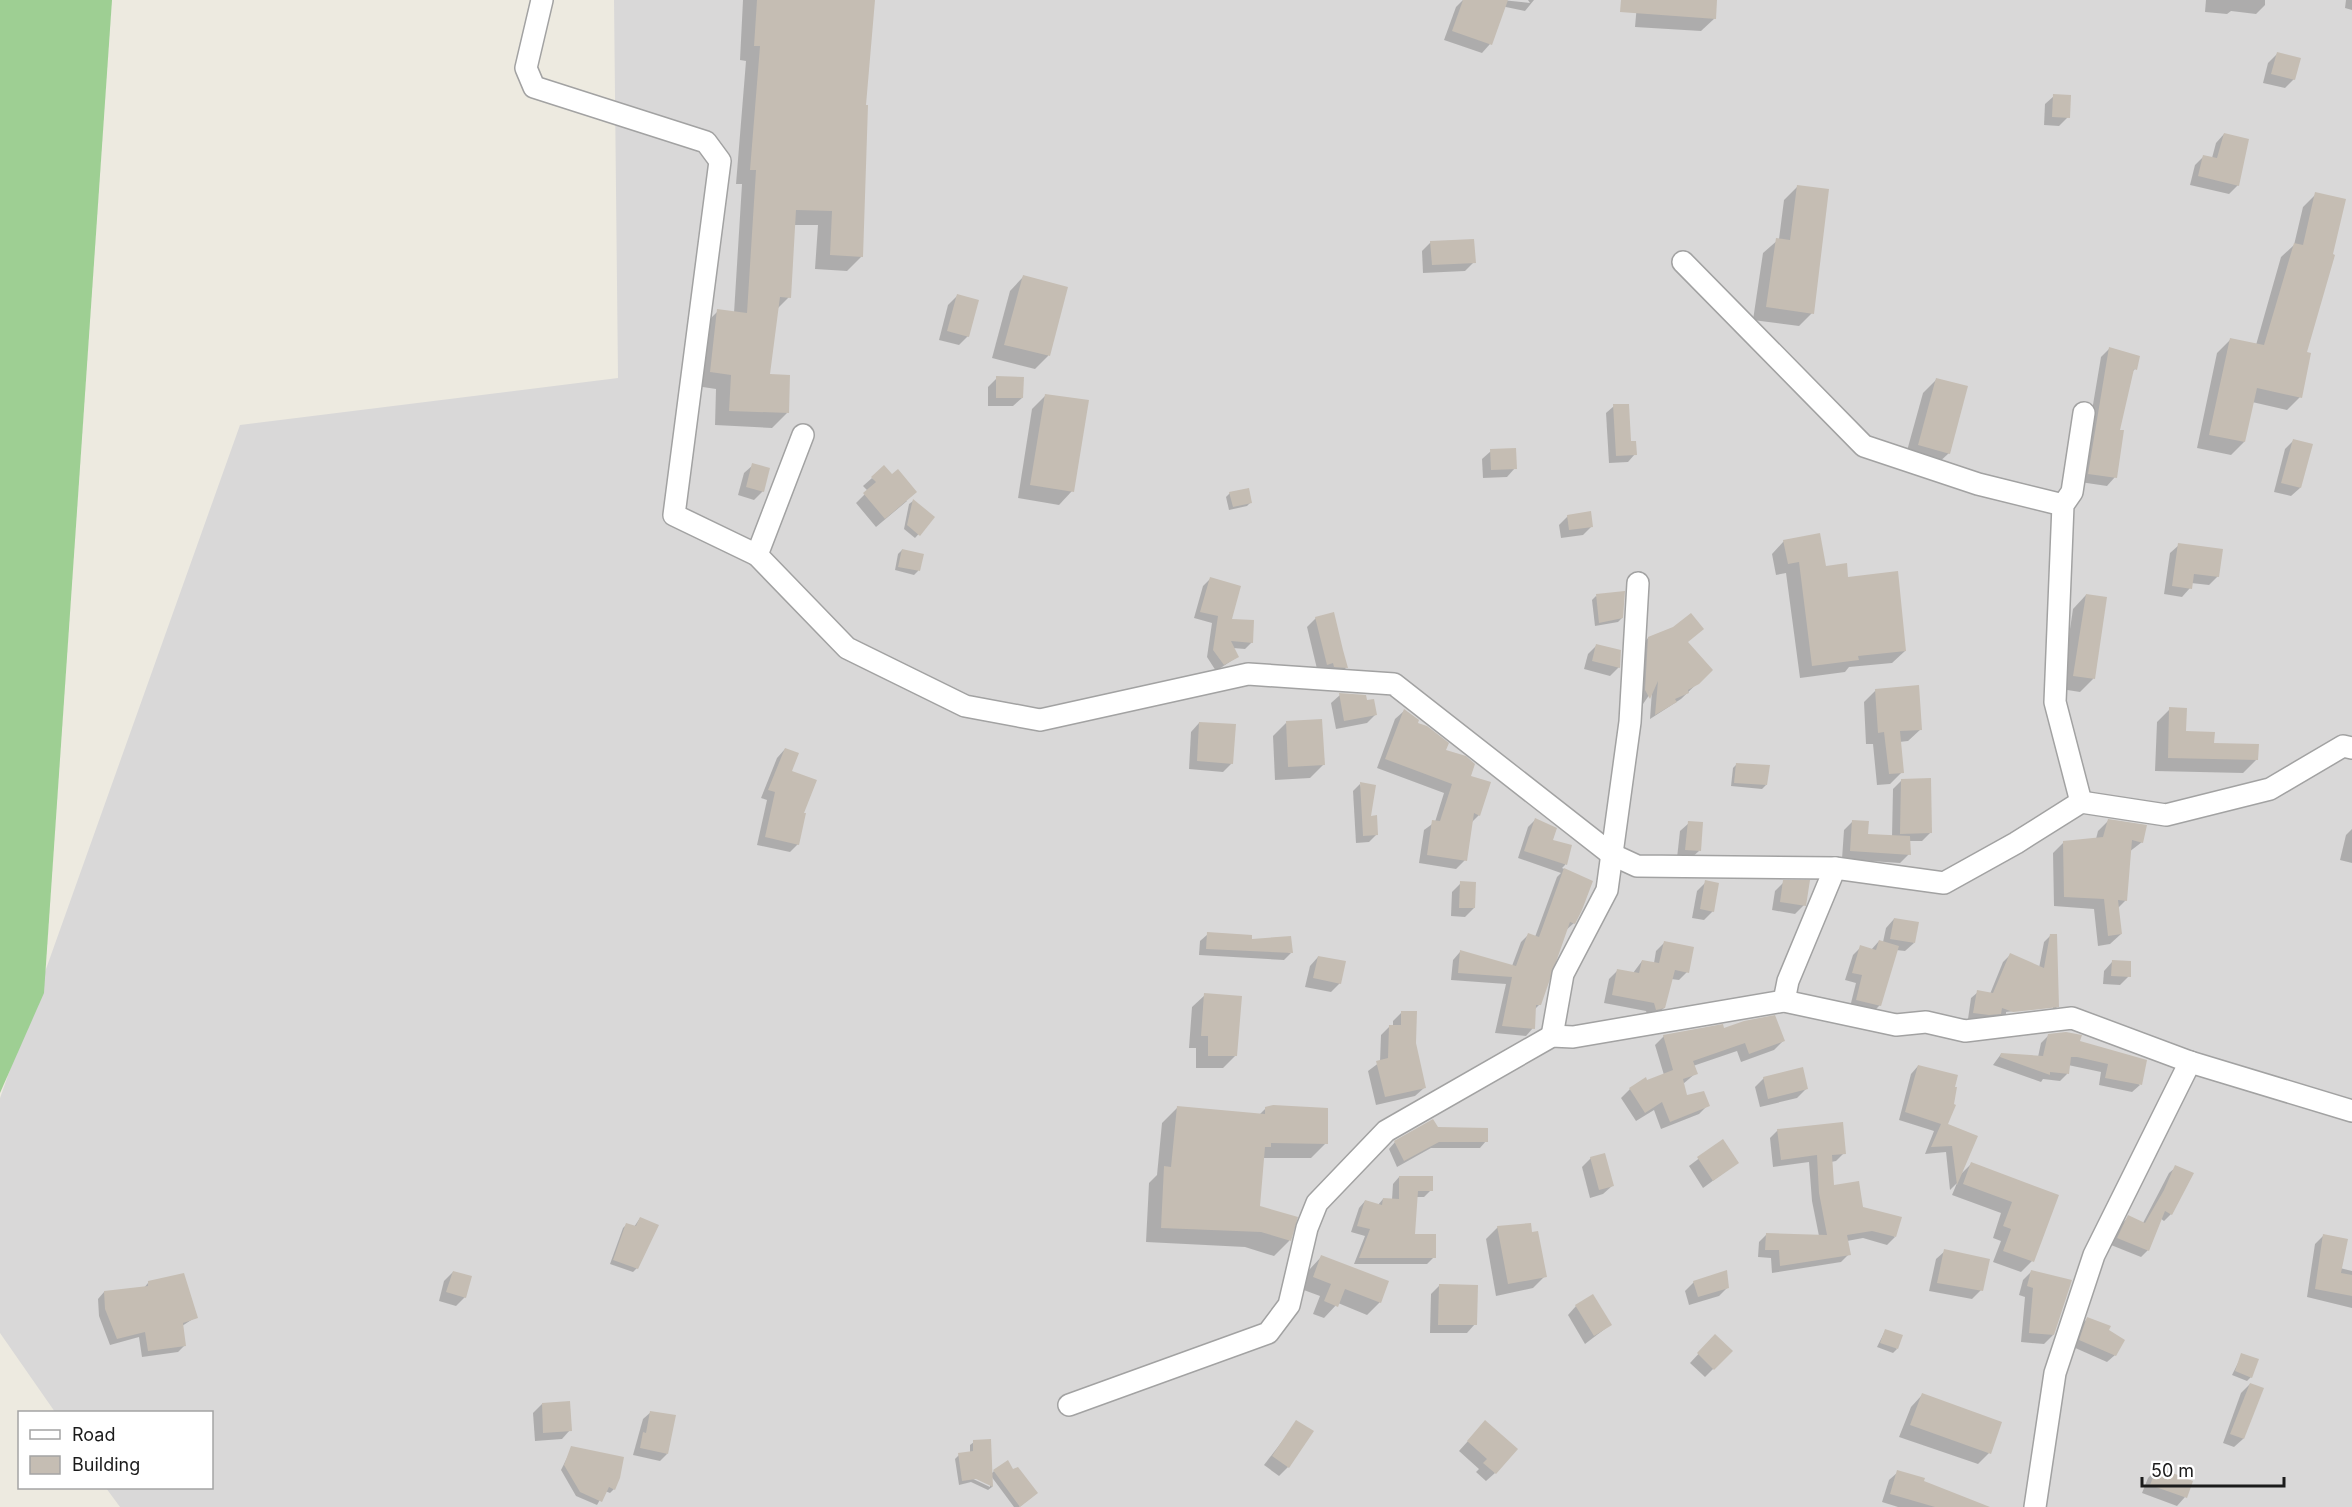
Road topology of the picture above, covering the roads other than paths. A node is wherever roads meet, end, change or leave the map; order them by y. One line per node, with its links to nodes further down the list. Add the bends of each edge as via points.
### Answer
1 (542, 0): 6 (street, via 526,68 534,87 706,142 720,161 674,515)
2 (1683, 262): 5 (street, via 1864,446 1978,484)
3 (2084, 413): 5 (street, via 2072,492)
4 (803, 435): 6 (street)
5 (2063, 505): 9 (street, via 2055,702)
6 (757, 555): 10 (street, via 847,648 965,706 1040,720 1248,674 1394,684)
7 (1638, 583): 10 (street, via 1630,722)
8 (2352, 748): 9 (street, via 2343,746 2270,789 2166,815)
9 (2081, 802): 11 (street, via 1944,883)
10 (1611, 854): 11 (street, via 1637,866); 13 (street, via 1607,890 1563,974)
11 (1835, 868): 12 (street, via 1788,981)
12 (1784, 1001): 13 (street, via 1573,1037); 14 (street, via 1896,1025 1926,1022 1965,1031 2072,1017)
13 (1552, 1036): 16 (street, via 1386,1131 1317,1203 1307,1228 1289,1305 1269,1333)
14 (2190, 1062): 15 (street); 17 (street, via 2094,1255 2055,1373)
15 (2352, 1111)
16 (1069, 1405)
17 (2035, 1507)

